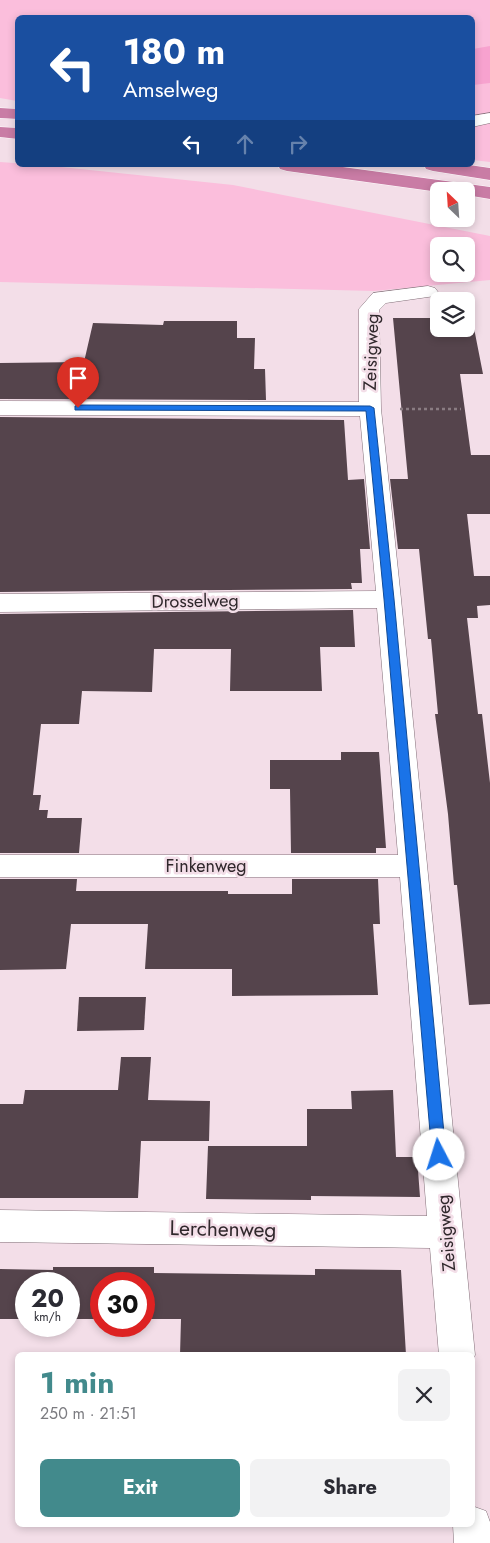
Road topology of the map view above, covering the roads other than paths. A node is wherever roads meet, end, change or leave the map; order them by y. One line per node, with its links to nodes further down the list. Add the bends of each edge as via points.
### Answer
1 (0, 113): 2 (highway)
2 (15, 114)
3 (490, 118): 4 (street)
4 (475, 121)
5 (0, 132): 6 (highway)
6 (15, 134)
7 (302, 167): 10 (highway)
8 (446, 167): 9 (highway)
9 (490, 174)
10 (490, 193)
11 (428, 292): 13 (street, Zeisigweg, via 380,297 369,309)
12 (0, 408): 13 (street)
13 (370, 408): 14 (street, Zeisigweg)
14 (389, 599): 15 (street, Drosselweg); 17 (street, Zeisigweg)
15 (0, 603)
16 (0, 866): 17 (street, Finkenweg)
17 (412, 866): 19 (street, Zeisigweg)
18 (0, 1226): 19 (street, Lerchenweg)
19 (446, 1232): 20 (street, Zeisigweg)
20 (457, 1352)
21 (472, 1527): 22 (street)
22 (473, 1543)

